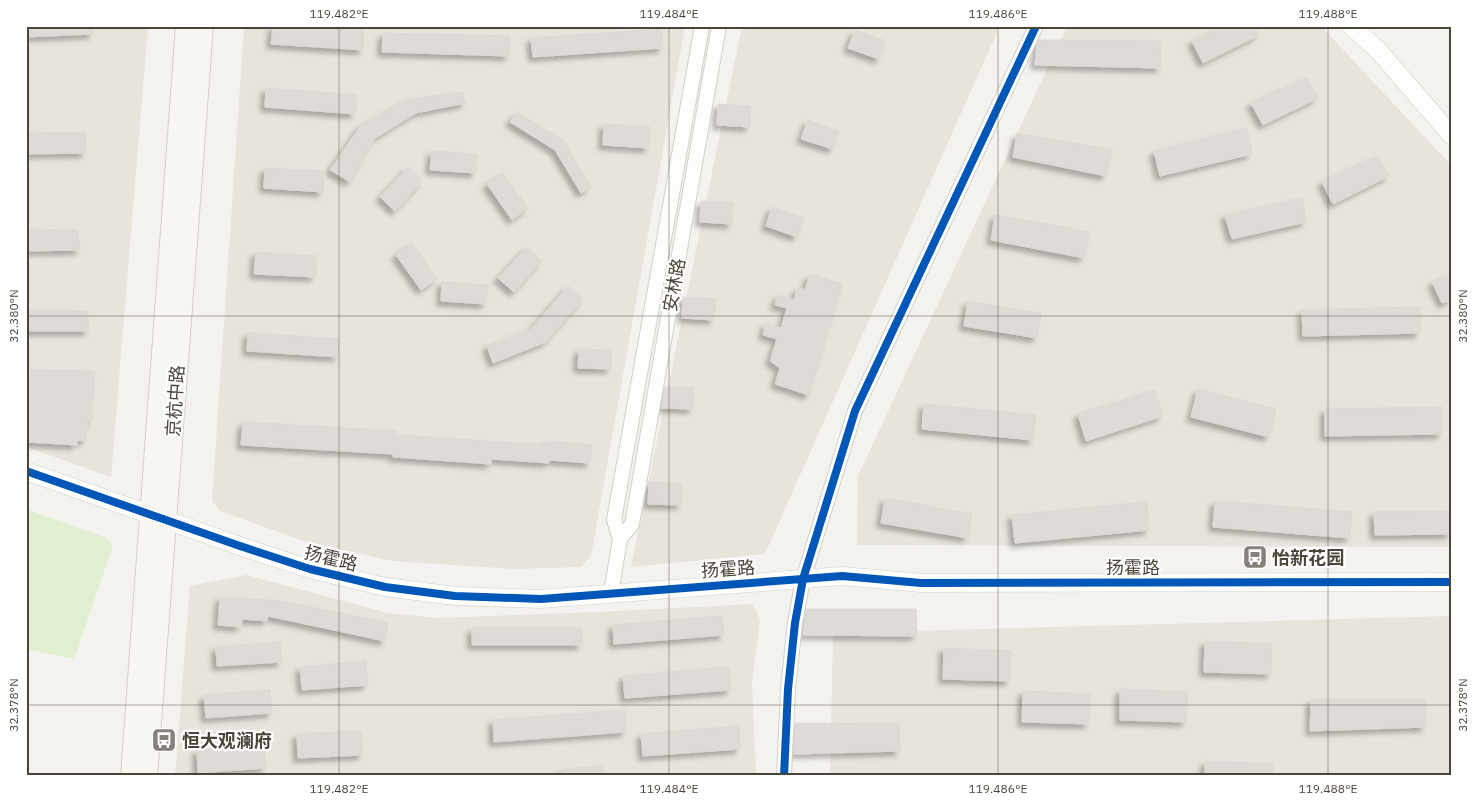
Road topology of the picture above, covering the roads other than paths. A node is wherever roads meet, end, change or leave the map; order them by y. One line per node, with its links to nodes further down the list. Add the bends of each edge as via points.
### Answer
1 (186, 26): 11 (main road, 京杭中路)
2 (203, 26): 11 (main road, 京杭中路)
3 (702, 26): 8 (street, 安林路)
4 (719, 26): 9 (street, 安林路)
5 (1036, 26): 13 (street, via 855,411)
6 (1351, 26): 7 (street, via 1377,49)
7 (1451, 135)
8 (664, 239): 9 (street); 12 (street, 安林路, via 614,520)
9 (681, 240): 12 (street, 安林路, via 632,524)
10 (26, 471): 11 (street, 扬霍路)
11 (158, 517): 15 (street, 扬霍路, via 310,569 385,587 455,596 541,599); 16 (main road, 京杭中路); 17 (main road, 京杭中路)
12 (620, 539): 15 (street, 安林路)
13 (803, 579): 14 (street, 扬霍路, via 842,576 921,583); 15 (street, 扬霍路); 18 (street, via 788,688)
14 (1451, 582)
15 (611, 593)
16 (131, 776)
17 (147, 776)
18 (784, 776)

